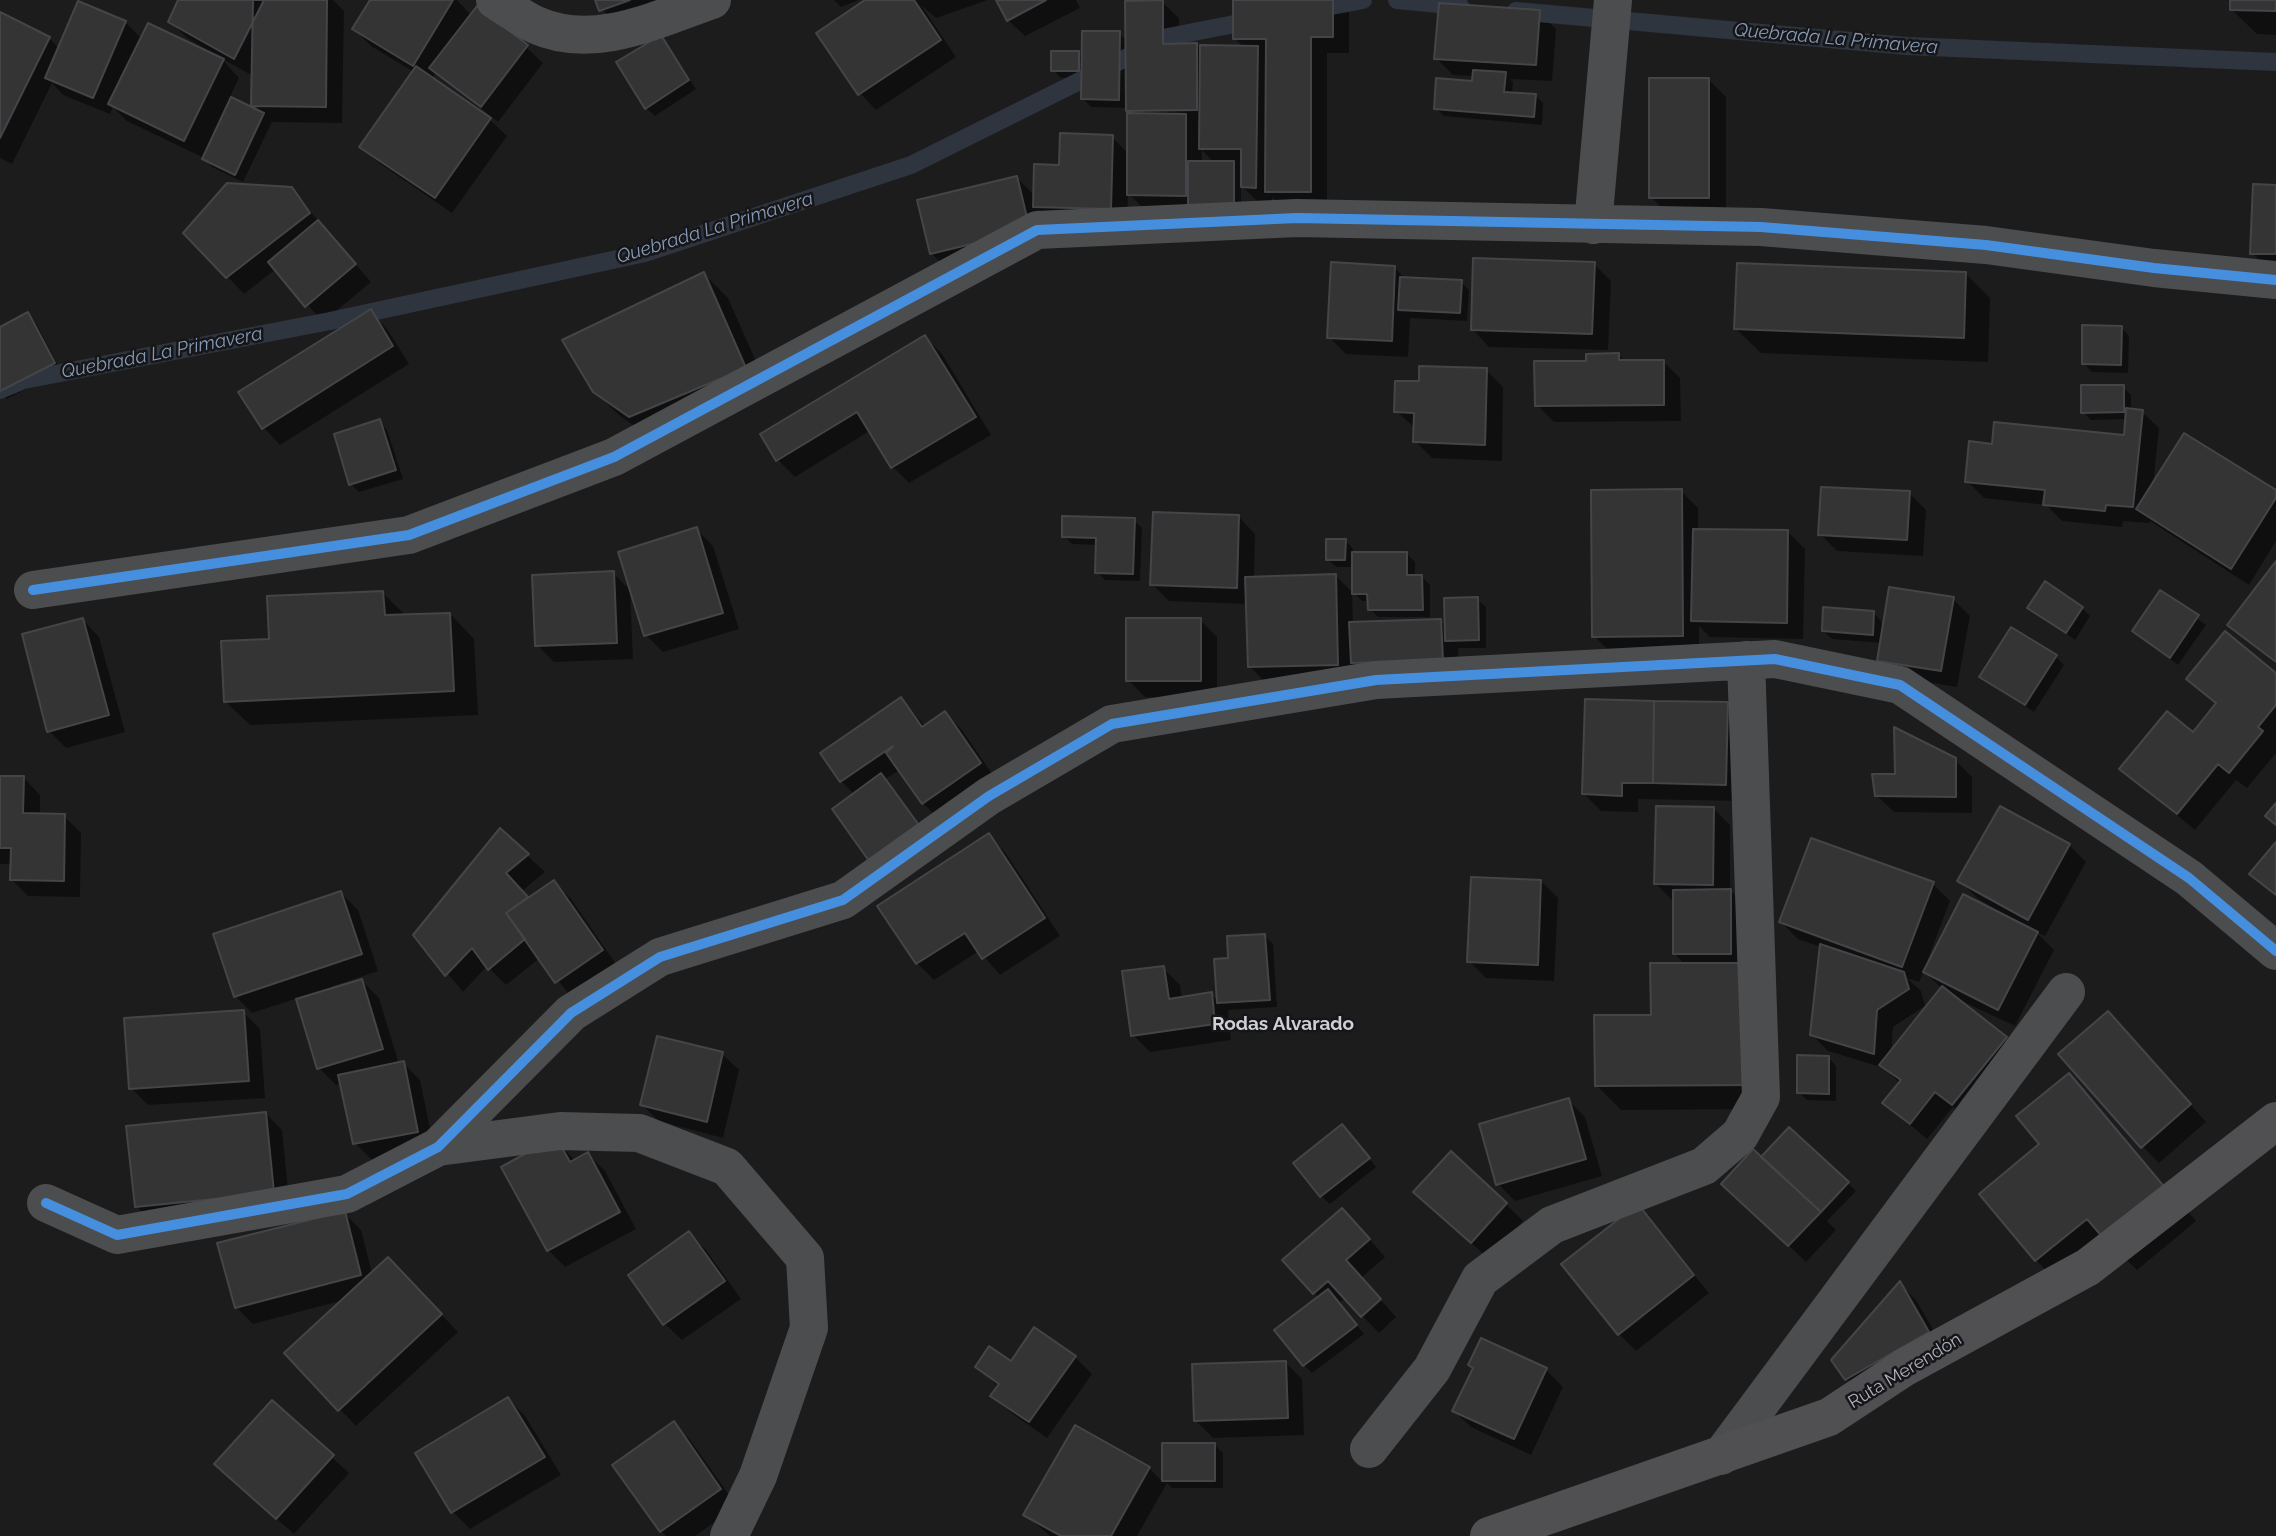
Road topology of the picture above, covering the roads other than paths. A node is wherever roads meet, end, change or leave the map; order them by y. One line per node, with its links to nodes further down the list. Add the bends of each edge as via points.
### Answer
1 (495, 0): 2 (street, via 536,25 570,35 618,32)
2 (712, 0)
3 (1613, 0): 4 (street)
4 (1593, 225): 5 (street, via 1761,227 1959,243); 6 (street, via 1297,218 1037,230 614,457 409,535)
5 (2276, 280)
6 (33, 590)
7 (1746, 660): 8 (street, via 1775,659 1900,684 2189,878); 11 (street, via 1376,680 1112,724 989,796 844,900 660,957 571,1013); 13 (street, via 1761,1097 1740,1135 1704,1166 1552,1225 1480,1279 1432,1369)
8 (2276, 951)
9 (2066, 992): 14 (street)
10 (2276, 1121): 14 (street, Ruta Merendón, via 2088,1267 1905,1367 1829,1417)
11 (438, 1147): 12 (street, via 347,1194 117,1235); 15 (street, via 560,1130 639,1133 727,1167 805,1258 808,1328 758,1476)
12 (46, 1203)
13 (1369, 1449)
14 (1721, 1456): 16 (street, Ruta Merendón)
15 (729, 1536)
16 (1489, 1536)

